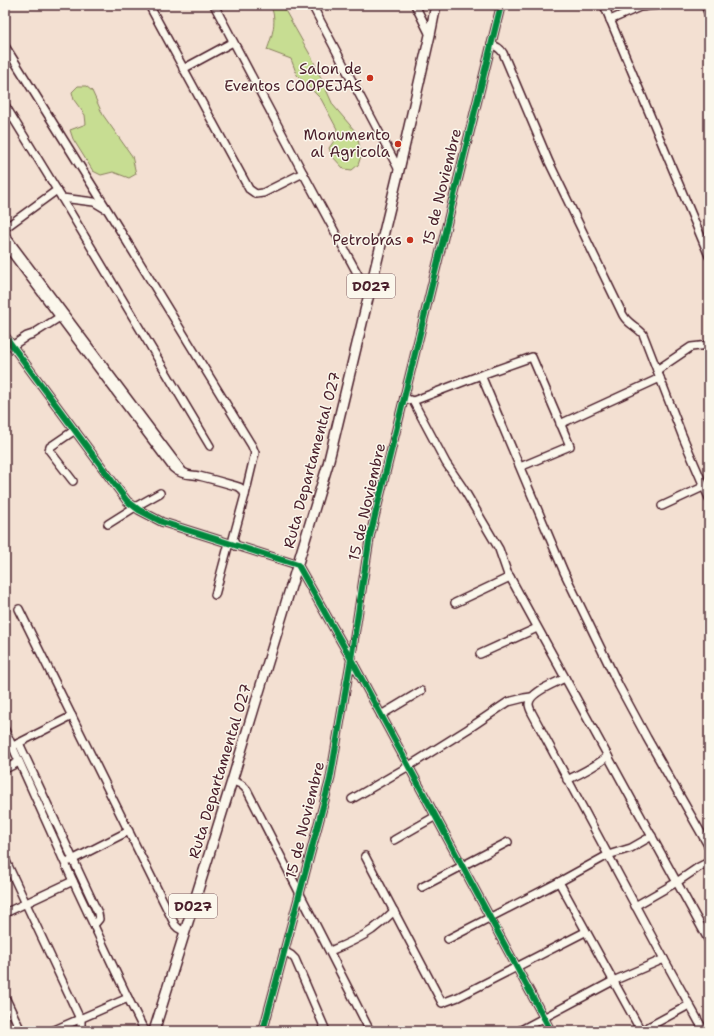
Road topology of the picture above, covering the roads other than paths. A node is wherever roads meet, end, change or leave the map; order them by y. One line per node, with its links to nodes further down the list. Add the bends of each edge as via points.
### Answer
1 (149, 5): 16 (street)
2 (214, 5): 13 (street)
3 (312, 5): 18 (street)
4 (415, 5): 12 (street)
5 (436, 5): 12 (main road, Ruta Departamental 027 / D027)
6 (501, 5): 14 (street, 15 de Noviembre)
7 (604, 5): 11 (street)
8 (658, 5): 11 (street, via 640,7)
9 (705, 5): 10 (street)
10 (709, 15)
11 (610, 20): 26 (street)
12 (430, 35): 18 (main road, Ruta Departamental 027 / D027)
13 (233, 42): 16 (street); 19 (street)
14 (491, 45): 32 (street, via 501,49 549,162 623,315 643,334); 35 (street, 15 de Noviembre)
15 (5, 46): 22 (street)
16 (183, 69): 19 (street, via 249,189 256,194 263,193)
17 (5, 105): 20 (street)
18 (399, 170): 27 (main road, Ruta Departamental 027 / D027)
19 (302, 173): 27 (street)
20 (57, 190): 21 (street); 23 (street)
21 (62, 198): 22 (street, via 94,202); 39 (street)
22 (110, 214): 44 (street, via 252,446 255,453)
23 (5, 228)
24 (5, 235): 28 (street)
25 (5, 244): 28 (street)
26 (709, 256)
27 (369, 295): 51 (main road, Ruta Departamental 027 / D027, via 328,464)
28 (62, 316): 31 (street); 44 (street, via 183,472 239,487)
29 (5, 336): 31 (street)
30 (709, 345): 32 (street, via 691,347)
31 (12, 346): 38 (street)
32 (657, 370): 34 (street)
33 (481, 375): 36 (street); 37 (street, via 532,357); 40 (street)
34 (660, 378): 37 (street); 42 (street)
35 (404, 398): 36 (street); 58 (street, 15 de Noviembre, via 370,536)
36 (413, 401): 52 (street, via 446,462 499,549)
37 (560, 424): 40 (street, via 570,446)
38 (75, 430): 41 (street, via 49,450); 47 (street, via 127,501)
39 (210, 446)
40 (520, 467): 78 (street, via 564,572 619,686)
41 (73, 481)
42 (703, 487): 45 (street); 46 (street)
43 (160, 493): 47 (street)
44 (246, 495): 50 (street, via 233,539)
45 (709, 498)
46 (662, 506)
47 (135, 507): 48 (street); 49 (street, via 162,522)
48 (108, 524)
49 (229, 543): 50 (street); 53 (street)
50 (236, 546): 51 (street)
51 (298, 565): 58 (street); 71 (main road, Ruta Departamental 027 / D027)
52 (510, 577): 54 (street); 56 (street)
53 (215, 596)
54 (455, 603)
55 (19, 609): 63 (street)
56 (537, 628): 57 (street); 59 (street)
57 (480, 654)
58 (352, 659): 62 (street); 90 (street, 15 de Noviembre, via 330,780)
59 (565, 678): 61 (street); 66 (street)
60 (421, 691): 62 (street)
61 (531, 697): 68 (street, via 508,702); 70 (street, via 529,703 532,713)
62 (381, 715): 68 (street)
63 (72, 716): 65 (street); 74 (street)
64 (5, 730): 65 (street)
65 (16, 745): 67 (street); 82 (street)
66 (608, 756): 70 (street, via 592,768); 75 (street)
67 (19, 762): 69 (street); 84 (street)
68 (409, 766): 72 (street); 73 (street)
69 (5, 768)
70 (567, 780): 79 (street)
71 (232, 781): 90 (street, via 243,785 247,790); 97 (main road, Ruta Departamental 027 / D027)
72 (352, 798)
73 (436, 816): 76 (street); 85 (street)
74 (129, 831): 82 (street); 97 (street, via 175,925)
75 (652, 836): 79 (street, via 631,848); 88 (street)
76 (394, 840)
77 (508, 842): 85 (street)
78 (709, 846)
79 (608, 855): 87 (street); 92 (street)
80 (365, 856): 93 (street)
81 (5, 859): 91 (street)
82 (73, 860): 84 (street); 96 (street, via 98,913 99,919)
83 (709, 862): 88 (street)
84 (65, 864): 86 (street)
85 (462, 866): 89 (street); 95 (street)
86 (73, 881): 91 (street); 96 (street)
87 (559, 882): 95 (street); 98 (street)
88 (677, 882): 92 (street); 100 (street)
89 (422, 887)
90 (300, 893): 101 (street, 15 de Noviembre); 102 (street)
91 (26, 903): 94 (street); 110 (street)
92 (635, 906): 103 (street)
93 (394, 911): 102 (street, via 373,930 352,943); 104 (street, via 442,1003 458,998)
94 (5, 913)
95 (490, 918): 99 (street); 104 (street)
96 (94, 926): 107 (street)
97 (185, 932): 115 (main road, Ruta Departamental 027 / D027)
98 (585, 932): 104 (street); 105 (street)
99 (448, 939)
100 (709, 941)
101 (284, 951): 116 (street, 15 de Noviembre); 117 (street, via 295,959)
102 (330, 951): 118 (street)
103 (664, 959): 105 (street); 108 (street)
104 (517, 967): 109 (street)
105 (613, 981): 109 (street); 121 (street)
106 (5, 997): 111 (street)
107 (128, 998): 110 (street); 114 (street)
108 (689, 1005): 121 (street); 122 (street)
109 (544, 1018): 119 (street); 120 (street)
110 (80, 1019): 112 (street); 113 (street)
111 (21, 1031)
112 (52, 1031)
113 (81, 1031)
114 (146, 1031)
115 (154, 1031)
116 (263, 1031)
117 (326, 1031)
118 (370, 1031)
119 (519, 1031)
120 (551, 1031)
121 (641, 1031)
122 (704, 1031)

